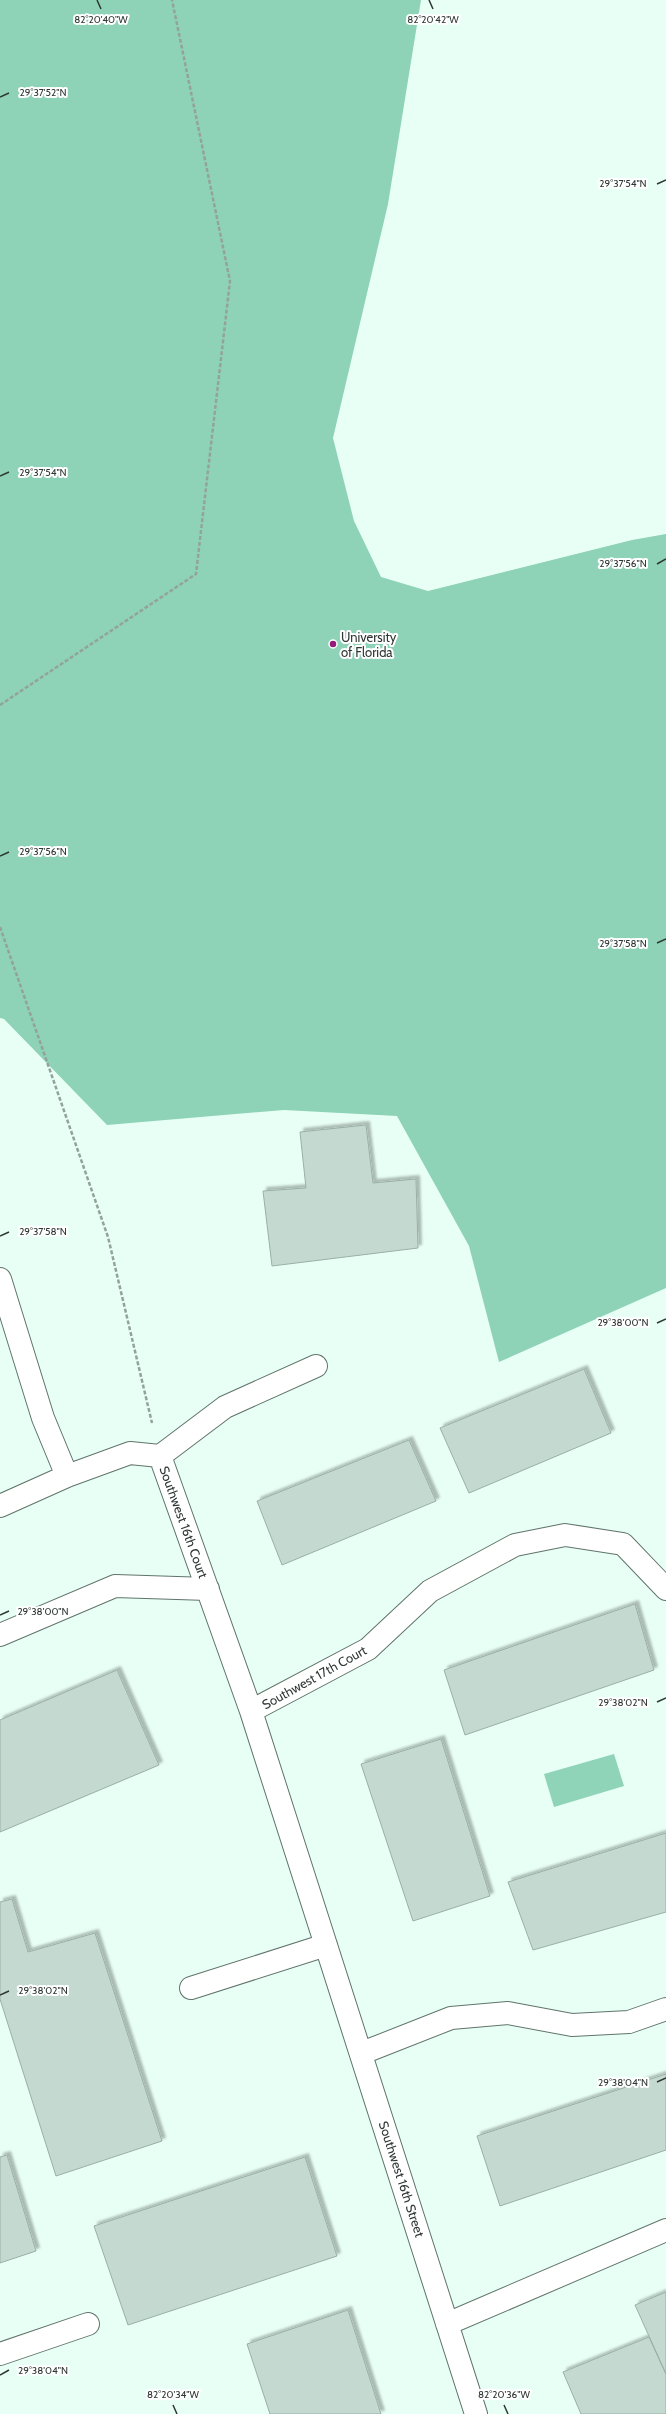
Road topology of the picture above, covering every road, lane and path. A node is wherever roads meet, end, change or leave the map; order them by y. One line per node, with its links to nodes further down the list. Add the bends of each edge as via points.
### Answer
1 (172, 0): 2 (path, via 230,281 196,574)
2 (0, 705)
3 (0, 927): 6 (path, via 108,1237)
4 (0, 1279): 7 (street, via 43,1418)
5 (316, 1366): 6 (street, via 225,1407)
6 (160, 1456): 7 (street, via 130,1453); 9 (street, Southwest 16th Court)
7 (67, 1476): 8 (street)
8 (0, 1506)
9 (208, 1589): 11 (street, Southwest 16th Court, via 115,1586); 12 (street, Southwest 16th Court)
10 (666, 1589): 12 (street, Southwest 17th Court, via 623,1544 565,1535 515,1545 430,1591 368,1649)
11 (0, 1635)
12 (251, 1711): 13 (street, Southwest 17th Court)
13 (326, 1945): 14 (street); 16 (street, Southwest 16th Street)
14 (191, 1988)
15 (666, 2009): 16 (street, via 629,2022 579,2024 508,2013 451,2018)
16 (362, 2053): 19 (street, Southwest 16th Street)
17 (666, 2230): 19 (street)
18 (88, 2324): 20 (street)
19 (447, 2324): 21 (street, Southwest 16th Street)
20 (0, 2354)
21 (476, 2414)

